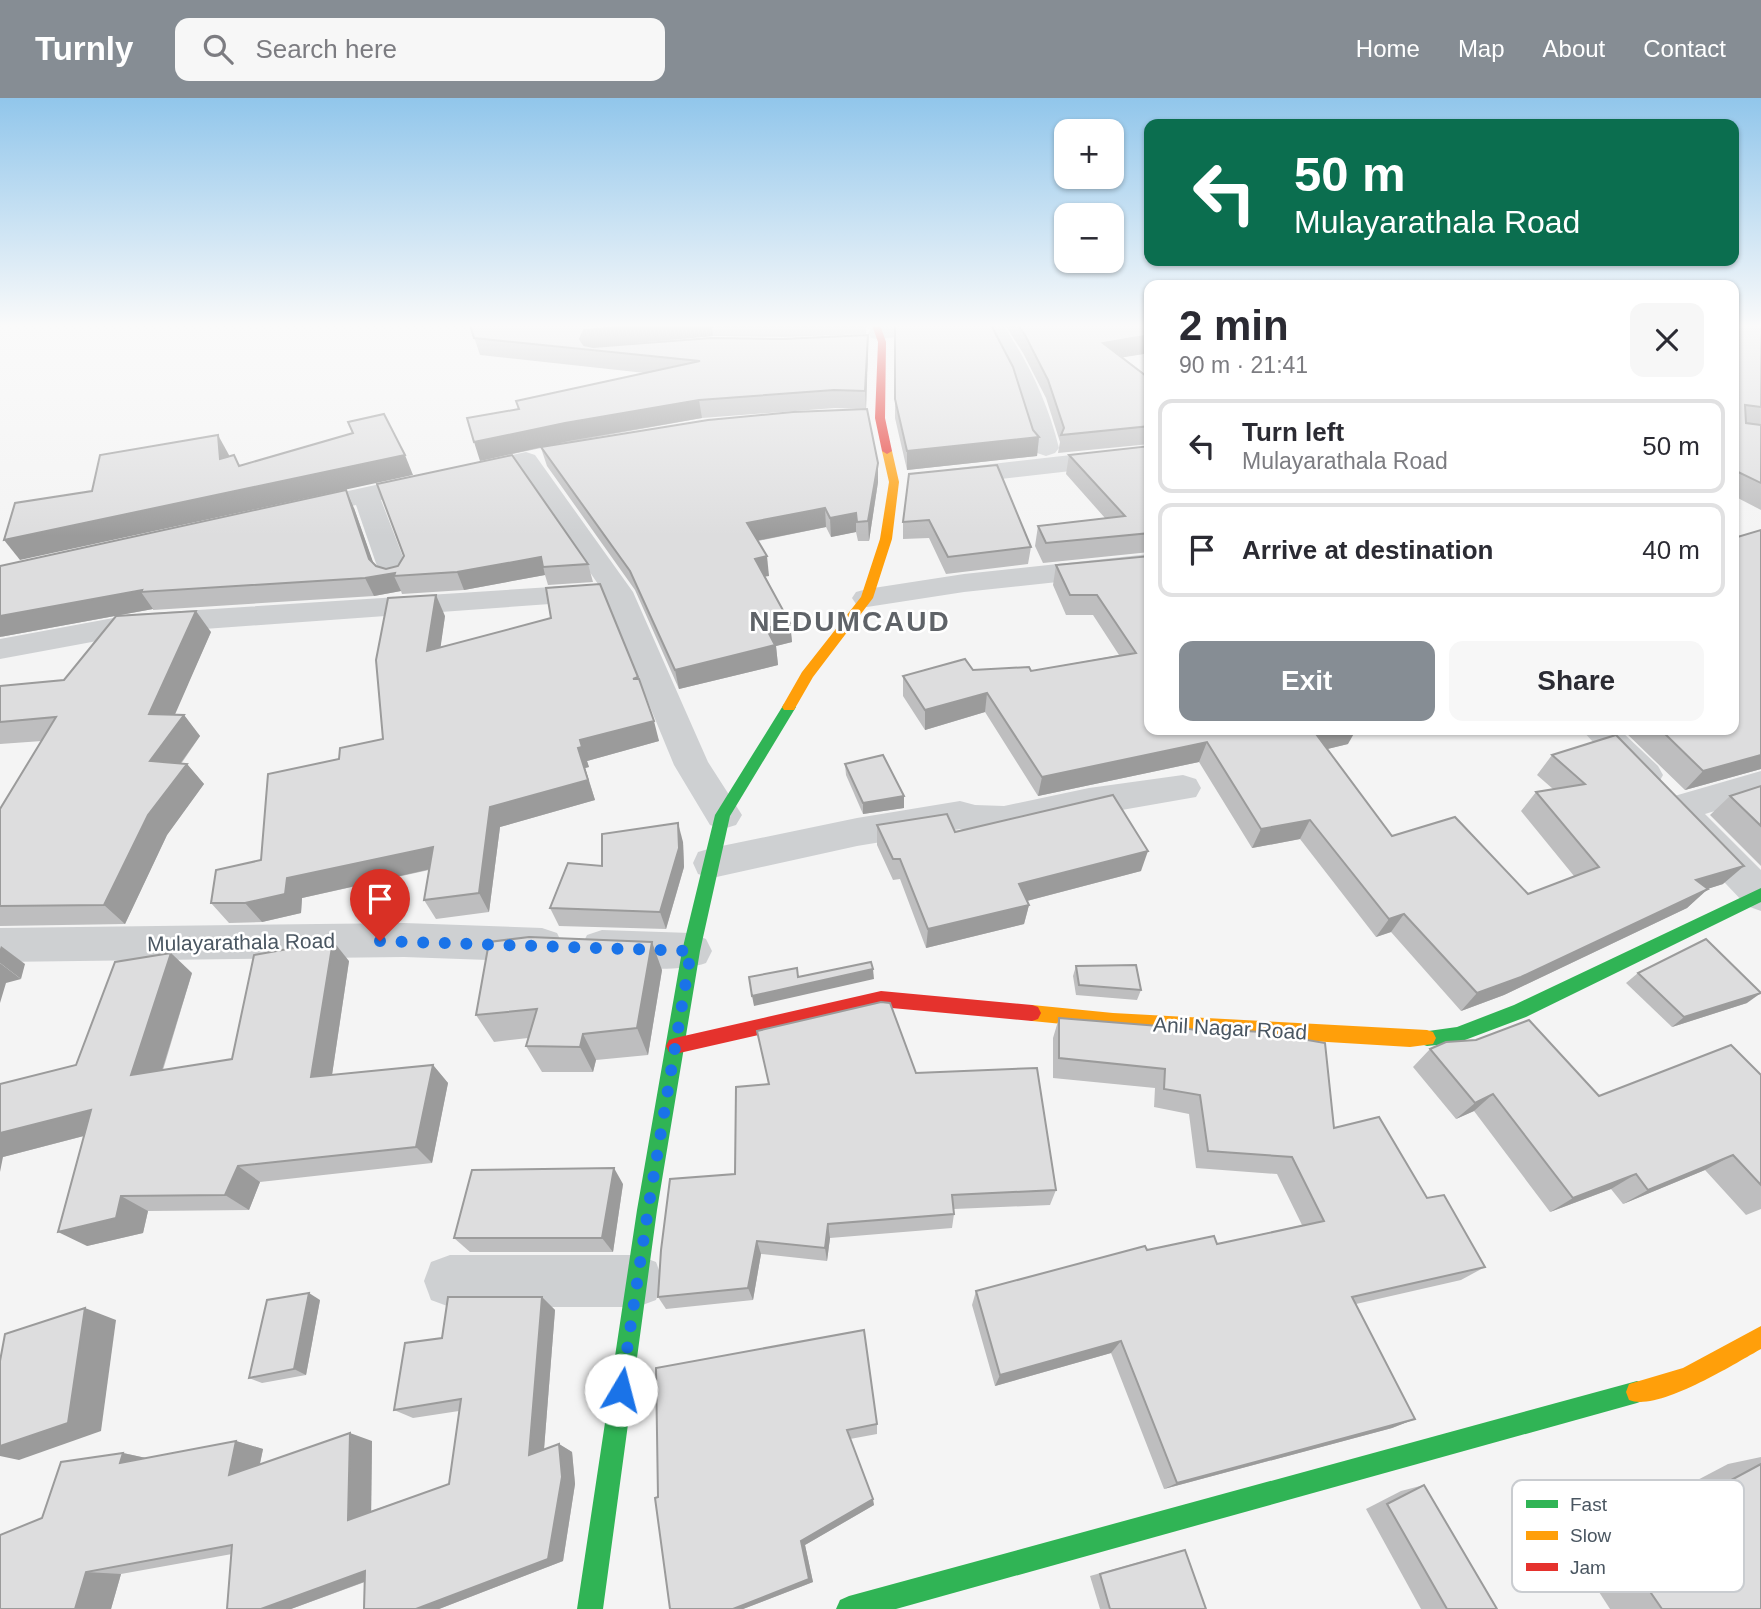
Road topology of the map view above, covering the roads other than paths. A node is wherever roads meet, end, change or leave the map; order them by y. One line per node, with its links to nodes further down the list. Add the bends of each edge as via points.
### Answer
1 (872, 396): 5 (main road, via 869,418)
2 (1031, 396): 3 (street)
3 (1046, 448)
4 (1144, 455): 5 (street)
5 (894, 482): 11 (main road, via 886,539)
6 (366, 495): 7 (street); 9 (street); 10 (street, via 539,457)
7 (271, 516)
8 (1144, 563): 11 (street)
9 (395, 575)
10 (618, 592): 12 (street, via 135,624); 17 (street, via 692,765)
11 (867, 598): 17 (main road, via 807,675)
12 (0, 649)
13 (1604, 735): 16 (street, Anil Nagar Road)
14 (1761, 784): 16 (street)
15 (1183, 788): 18 (street, via 1078,804 1013,821 960,815)
16 (1677, 809): 19 (street, Anil Nagar Road)
17 (723, 816): 18 (main road)
18 (712, 863): 21 (main road)
19 (1761, 895): 22 (main road, Anil Nagar Road, via 1520,1011 1457,1035 1410,1039 1113,1021 881,999)
20 (0, 945): 21 (street, Mulayarathala Road, via 404,940)
21 (691, 951): 22 (main road)
22 (675, 1046): 24 (main road)
23 (450, 1281): 24 (street)
24 (637, 1281): 26 (main road)
25 (1761, 1337): 27 (main road, via 1687,1378)
26 (590, 1609)
27 (849, 1609)

